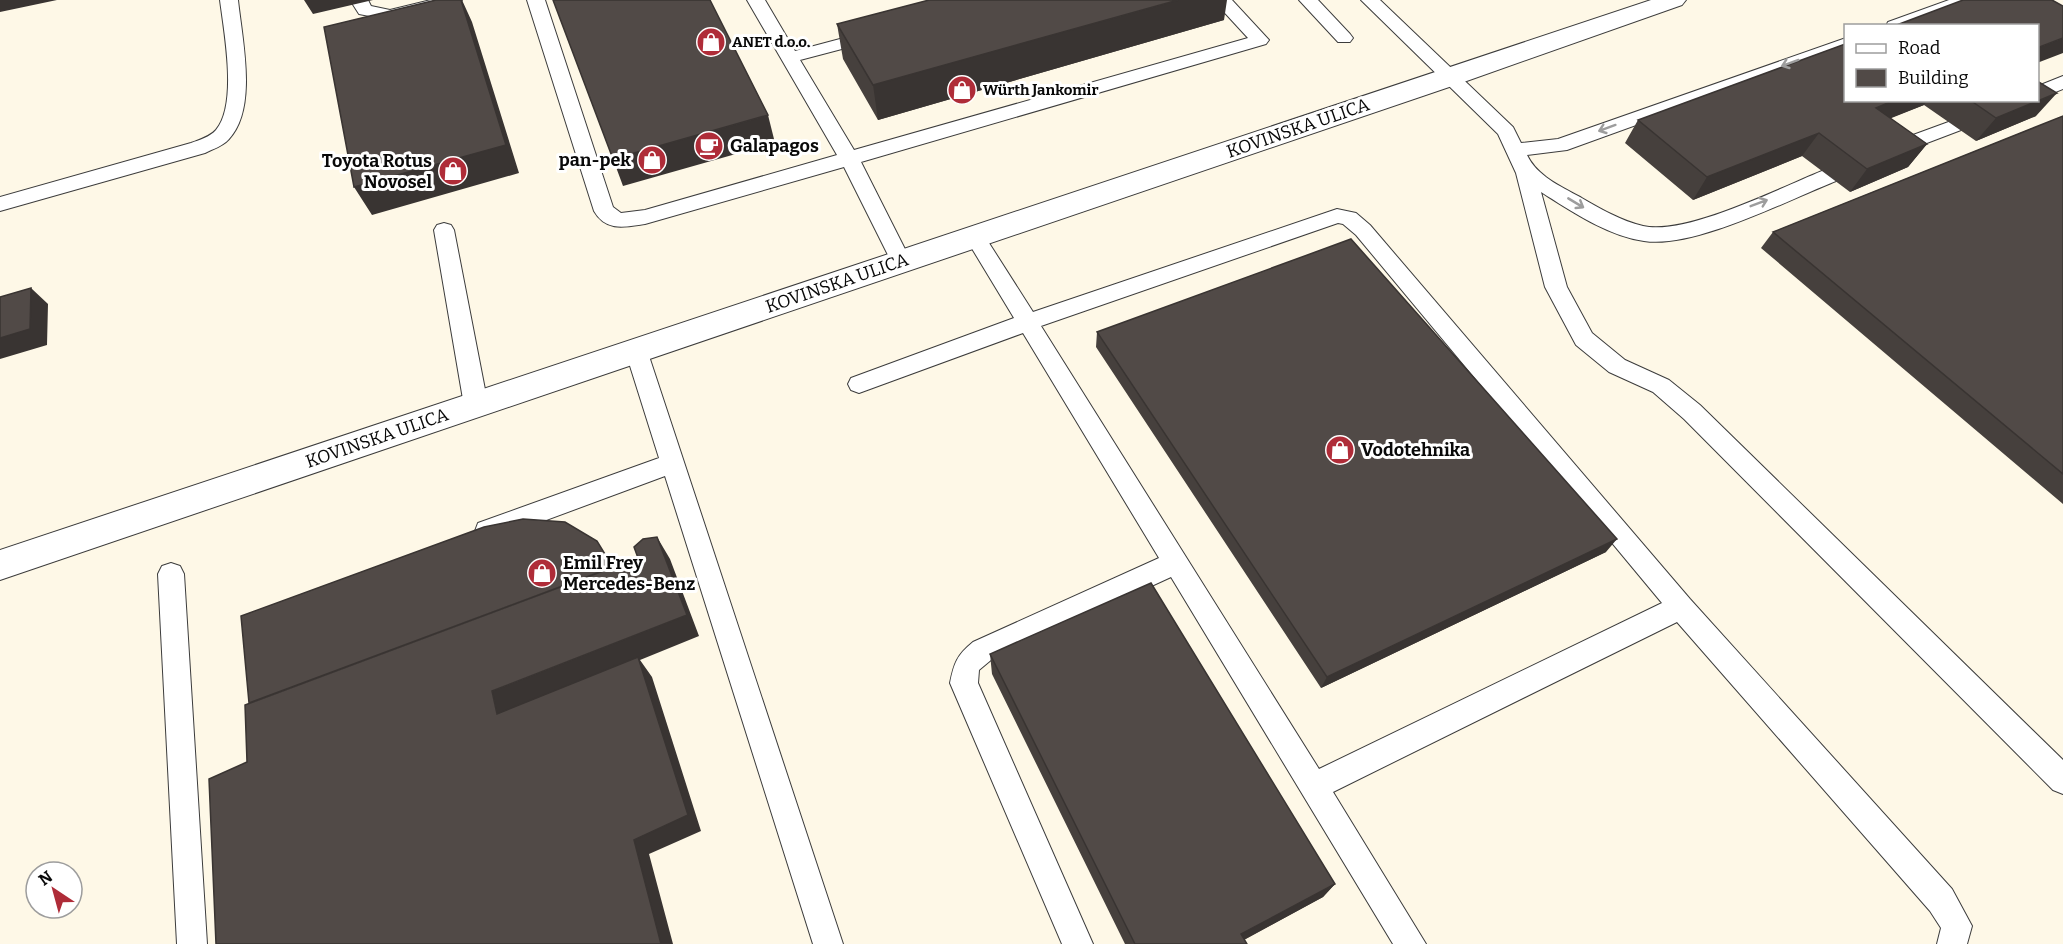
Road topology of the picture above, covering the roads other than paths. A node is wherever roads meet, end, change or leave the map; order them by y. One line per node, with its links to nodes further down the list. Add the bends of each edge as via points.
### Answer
1 (229, 0): 25 (lane, via 238,85 223,135 198,148)
2 (453, 0): 10 (lane, via 390,15 365,10)
3 (536, 0): 22 (lane, via 604,211 617,221 645,217)
4 (756, 0): 15 (lane)
5 (1222, 0): 22 (lane, via 1260,40)
6 (1308, 0): 13 (lane)
7 (1370, 0): 16 (lane)
8 (1674, 0): 16 (street, KOVINSKA ULICA)
9 (1965, 0): 11 (lane)
10 (361, 3)
11 (1899, 24)
12 (890, 31): 15 (lane)
13 (1344, 38)
14 (1844, 43): 20 (lane, one-way to 20, via 1560,145)
15 (788, 58): 22 (lane)
16 (1452, 77): 20 (lane, via 1506,131); 27 (street, KOVINSKA ULICA)
17 (2063, 82): 18 (lane)
18 (2039, 92)
19 (1954, 126): 21 (lane)
20 (1515, 150): 23 (lane)
21 (1888, 152)
22 (850, 160): 28 (lane)
23 (1526, 174): 24 (lane, one-way to 24, via 1601,218 1646,235 1674,233 1704,224); 39 (lane, via 1556,287 1584,339 1617,366 1661,386 1718,436)
24 (1829, 176)
25 (0, 204)
26 (444, 230): 32 (lane)
27 (975, 237): 28 (street, KOVINSKA ULICA); 29 (lane)
28 (901, 261): 30 (street, KOVINSKA ULICA)
29 (1028, 322): 31 (lane); 35 (lane); 38 (lane, via 1337,216 1349,218)
30 (636, 350): 32 (street, KOVINSKA ULICA); 33 (lane)
31 (859, 384)
32 (476, 405): 36 (street, KOVINSKA ULICA)
33 (671, 464): 34 (lane); 42 (lane)
34 (470, 537)
35 (1174, 563): 40 (lane); 43 (lane, via 982,651 967,664 964,683)
36 (0, 565)
37 (171, 574): 41 (lane)
38 (1681, 607): 40 (lane); 45 (lane, via 1941,900 1957,926)
39 (2063, 780)
40 (1313, 787): 44 (lane)
41 (192, 944)
42 (828, 944)
43 (1078, 944)
44 (1411, 944)
45 (1952, 944)

